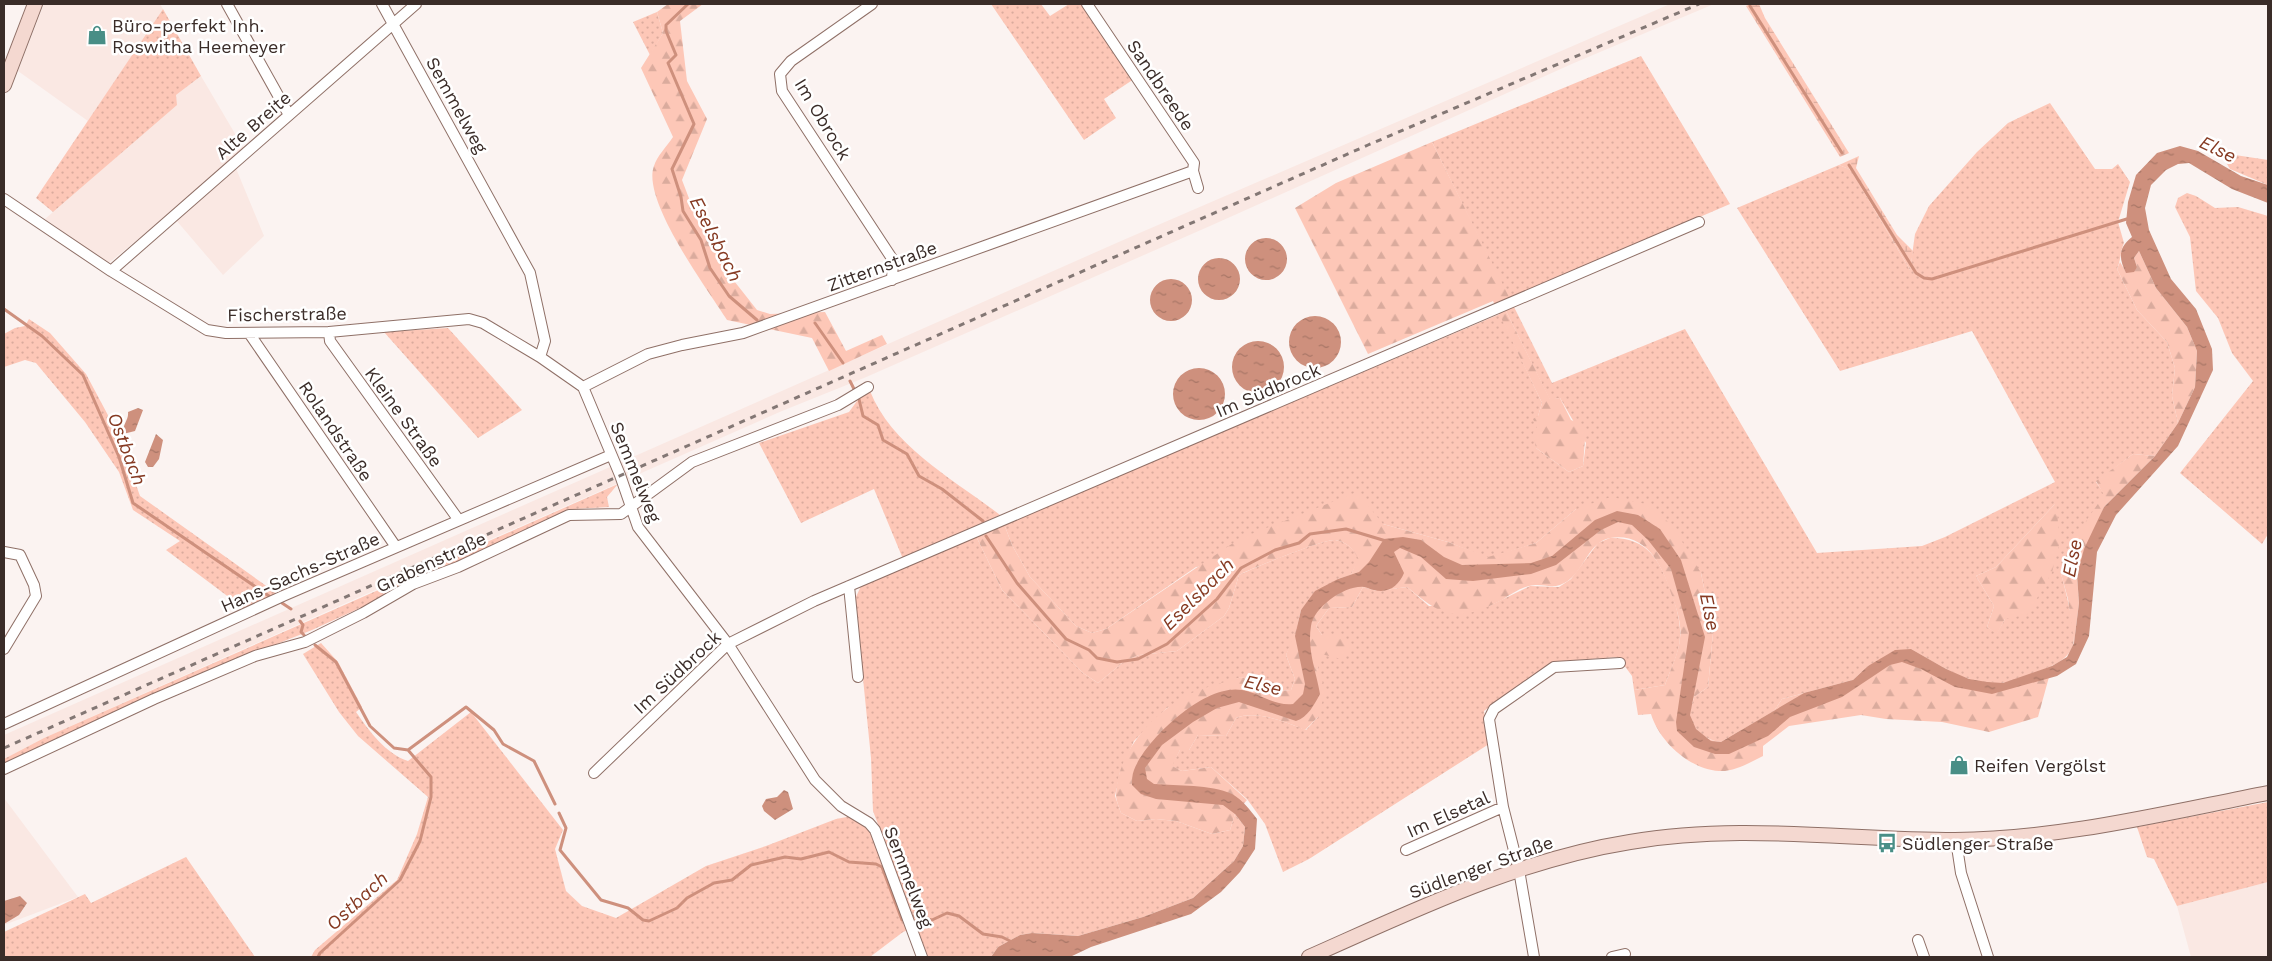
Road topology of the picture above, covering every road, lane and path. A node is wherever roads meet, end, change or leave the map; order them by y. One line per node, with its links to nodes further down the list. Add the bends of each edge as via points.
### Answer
1 (35, 4): 8 (main road)
2 (227, 4): 9 (street)
3 (382, 4): 7 (street, Semmelweg)
4 (416, 4): 7 (street, Alte Breite)
5 (872, 4): 15 (street, Im Obrock, via 791,61 780,74 782,91 893,260)
6 (1087, 4): 10 (street, Sandbreede, via 1194,163)
7 (393, 23): 9 (street, Alte Breite); 18 (street, Semmelweg, via 530,273 545,341)
8 (4, 85)
9 (289, 116): 14 (street, Alte Breite)
10 (1193, 171): 11 (street, Sandbreede); 15 (street, Zitternstraße)
11 (1198, 188)
12 (4, 199): 14 (street, Fischerstraße)
13 (1699, 222): 26 (street, Im Südbrock)
14 (110, 270): 17 (street, Fischerstraße, via 206,330 226,334)
15 (892, 280): 19 (street, Zitternstraße, via 743,333 648,354)
16 (329, 332): 17 (street, Fischerstraße); 18 (street, Fischerstraße, via 469,319 482,322); 23 (street, Kleine Straße, via 330,341)
17 (249, 333): 24 (street, Rolandstraße)
18 (540, 357): 19 (street)
19 (582, 387): 21 (street, Semmelweg)
20 (868, 387): 22 (street, Grabenstraße, via 838,405 692,462)
21 (611, 455): 22 (street, Semmelweg); 23 (street, Hans-Sachs-Straße)
22 (632, 508): 27 (street, Semmelweg, via 638,527); 32 (street, Grabenstraße, via 621,514 569,515 458,567 412,584 305,642 255,656)
23 (458, 520): 24 (street, Hans-Sachs-Straße)
24 (396, 547): 31 (street, Hans-Sachs-Straße)
25 (4, 552): 28 (street, via 20,555 36,596)
26 (849, 586): 27 (street, Im Südbrock); 30 (street)
27 (728, 644): 33 (street, Im Südbrock); 41 (street, Semmelweg, via 816,780 841,806 875,830)
28 (4, 649)
29 (1620, 663): 35 (street, via 1554,667 1494,709 1489,719)
30 (858, 677)
31 (4, 724)
32 (4, 769)
33 (594, 773)
34 (2268, 793): 36 (main road, Südlenger Straße, via 2109,824 2048,833)
35 (1504, 807): 37 (street, Im Elsetal); 38 (street)
36 (1956, 840): 38 (main road, Südlenger Straße, via 1768,832 1691,834 1598,848); 46 (street, via 1961,873)
37 (1406, 850)
38 (1519, 870): 42 (main road, Südlenger Straße); 43 (street)
39 (1918, 940): 45 (street)
40 (1625, 954): 44 (street)
41 (922, 957)
42 (1310, 957)
43 (1534, 957)
44 (1612, 957)
45 (1924, 957)
46 (1988, 957)

